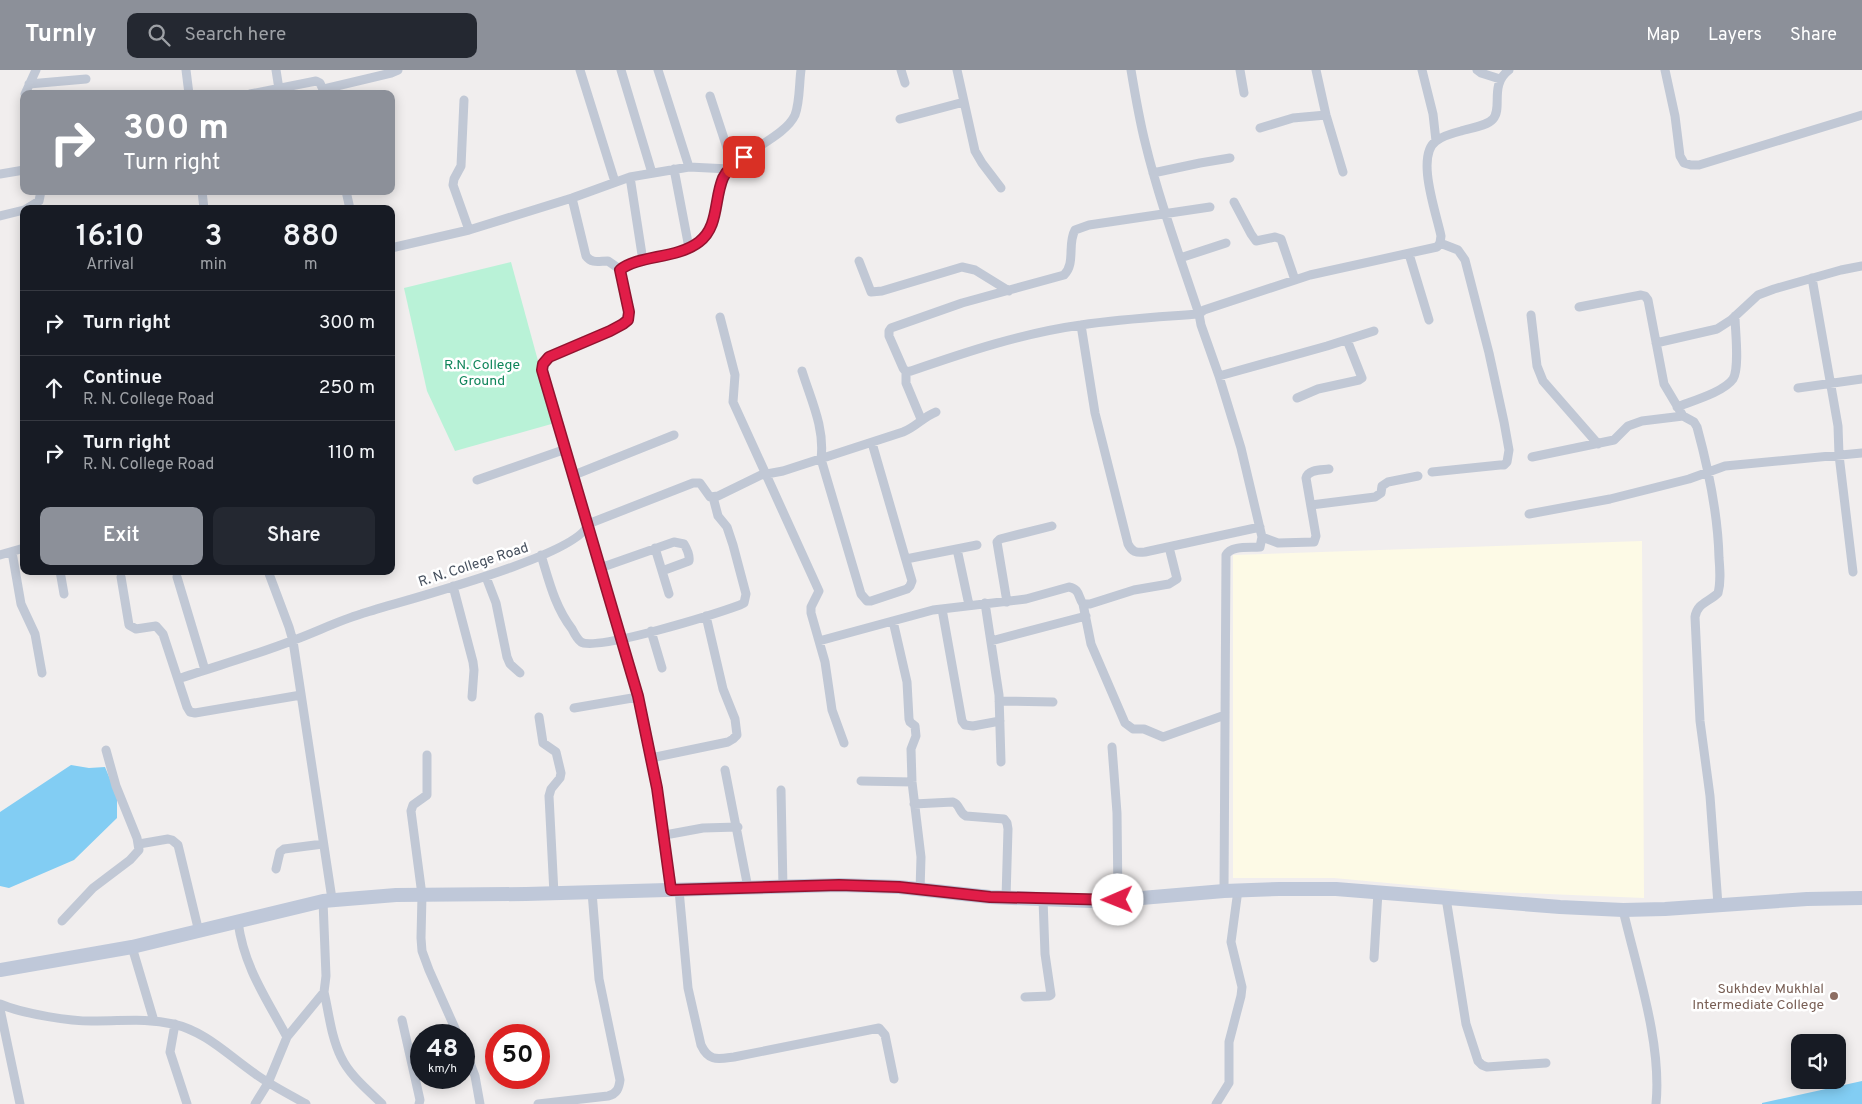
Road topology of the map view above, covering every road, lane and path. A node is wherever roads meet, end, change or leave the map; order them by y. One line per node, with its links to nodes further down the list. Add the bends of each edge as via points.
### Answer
1 (36, 70): 21 (street)
2 (186, 70): 24 (street)
3 (276, 70): 22 (street)
4 (398, 70): 27 (street)
5 (580, 70): 47 (street)
6 (621, 70): 43 (street)
7 (658, 70): 38 (street)
8 (801, 70): 39 (street, via 794,116 780,131)
9 (901, 70): 20 (street)
10 (957, 70): 31 (street)
11 (1131, 70): 44 (street)
12 (1240, 70): 28 (street)
13 (1316, 70): 32 (street)
14 (1422, 70): 36 (street)
15 (1476, 70): 19 (street)
16 (1509, 70): 19 (street)
17 (1665, 70): 33 (street, via 1680,156 1684,163 1691,165)
18 (86, 79): 21 (street)
19 (1500, 79): 36 (street, via 1493,119)
20 (905, 82)
21 (29, 84): 23 (street)
22 (279, 89): 25 (street); 26 (street, via 316,81)
23 (27, 90)
24 (188, 90)
25 (273, 90)
26 (324, 90)
27 (329, 90)
28 (1244, 93)
29 (710, 96): 39 (street)
30 (464, 100): 57 (street, via 460,166 452,185)
31 (964, 102): 34 (street); 48 (street, via 978,158)
32 (1326, 115): 35 (street, via 1293,118); 42 (street)
33 (1862, 115)
34 (900, 119)
35 (1260, 128)
36 (1436, 141): 59 (street, via 1427,155 1426,165)
37 (1230, 158): 44 (street)
38 (688, 166): 39 (street); 40 (street)
39 (731, 168): 61 (street, via 723,178 708,233)
40 (674, 169): 43 (street); 61 (street)
41 (20, 171): 45 (street)
42 (1343, 172)
43 (652, 173): 46 (street)
44 (1153, 173): 55 (street)
45 (0, 174)
46 (630, 177): 47 (street); 64 (street)
47 (615, 182): 50 (street)
48 (1001, 188)
49 (40, 195): 52 (street)
50 (572, 198): 57 (street); 67 (street, via 586,256 594,262 608,261)
51 (1234, 202): 69 (street, via 1256,241 1274,237 1281,239)
52 (32, 205)
53 (1210, 207): 55 (street)
54 (20, 210): 56 (street)
55 (1166, 215): 63 (street); 70 (street, via 1075,230 1069,270 1064,275)
56 (0, 216)
57 (469, 230): 60 (street)
58 (1226, 243): 63 (street)
59 (1440, 243): 62 (street, via 1430,250); 102 (street, via 1458,250 1465,260 1489,353 1509,457 1504,465)
60 (395, 247)
61 (688, 248): 64 (street)
62 (1409, 254): 69 (street); 76 (street)
63 (1180, 258): 72 (street)
64 (643, 261): 67 (street)
65 (859, 261): 70 (street, via 871,292 962,267 975,270)
66 (1862, 266): 68 (street)
67 (620, 270): 95 (street, via 628,320 555,354 543,364 544,379)
68 (1812, 278): 74 (street, via 1758,295); 85 (street)
69 (1295, 280): 72 (street)
70 (1009, 290): 82 (street, via 891,328 889,336)
71 (1579, 306): 80 (street, via 1645,296)
72 (1199, 314): 77 (street); 83 (street)
73 (1531, 315): 94 (street, via 1537,366 1543,381)
74 (1735, 316): 80 (street, via 1717,330); 88 (street, via 1734,377 1721,389)
75 (720, 317): 103 (street, via 735,375 733,402)
76 (1429, 320)
77 (1081, 325): 82 (street, via 993,345); 115 (street, via 1095,413 1128,544 1137,552)
78 (1374, 331): 79 (street)
79 (1347, 340): 83 (street); 87 (street, via 1362,378)
80 (1656, 343): 88 (street, via 1664,384)
81 (802, 371): 99 (street, via 821,432)
82 (906, 372): 91 (street, via 906,383)
83 (1219, 376): 112 (street)
84 (1862, 379): 85 (street)
85 (1829, 383): 86 (street); 97 (street, via 1838,426)
86 (1798, 388)
87 (1297, 398)
88 (1677, 407): 90 (street)
89 (936, 412): 91 (street)
90 (1683, 416): 94 (street, via 1635,422 1614,440); 101 (street, via 1697,427)
91 (921, 419): 93 (street, via 911,429)
92 (674, 435): 104 (street)
93 (872, 443): 99 (street); 122 (street)
94 (1598, 444): 98 (street)
95 (566, 449): 104 (street); 106 (street)
96 (1862, 453): 97 (street)
97 (1839, 456): 101 (street, via 1726,466); 125 (street)
98 (1532, 457)
99 (821, 459): 103 (street); 122 (street, via 864,598 871,602 907,589 911,576)
100 (1329, 469): 108 (street, via 1307,474)
101 (1709, 471): 109 (street, via 1689,480 1610,500); 192 (street, via 1718,530 1719,586 1718,593 1696,610 1695,617 1700,721 1710,796)
102 (1432, 472)
103 (767, 473): 107 (street); 145 (street, via 820,590 811,607)
104 (574, 475): 110 (street)
105 (1418, 476): 108 (street, via 1388,482 1375,497)
106 (477, 480)
107 (714, 497): 110 (street, R. N. College Road, via 708,495 700,483 693,483); 139 (street, via 718,516 727,527 733,545 746,598 740,605)
108 (1311, 505): 113 (street, via 1314,542 1278,543)
109 (1529, 514)
110 (588, 525): 121 (street, R. N. College Road, via 576,538); 123 (street)
111 (1052, 526): 134 (street, via 997,542)
112 (1260, 527): 113 (street); 115 (street)
113 (1262, 537): 158 (street, via 1260,547 1233,549 1226,555)
114 (977, 545): 118 (street)
115 (1169, 547): 136 (street, via 1177,579 1174,582)
116 (656, 548): 123 (street); 124 (street); 124 (street, via 679,542 684,544 690,558)
117 (20, 549): 119 (street)
118 (956, 549): 122 (street); 137 (street)
119 (12, 552): 120 (street); 149 (street, via 22,604 35,634)
120 (0, 554)
121 (541, 555): 129 (street, R. N. College Road); 143 (street, via 557,605 581,642 592,644)
122 (906, 559)
123 (600, 568): 143 (street)
124 (662, 571): 133 (street)
125 (1853, 572)
126 (61, 575): 132 (street)
127 (270, 575): 144 (street)
128 (121, 577): 151 (street, via 130,624 136,629 156,626 160,629)
129 (486, 577): 131 (street, R. N. College Road); 150 (street, via 496,603 507,657)
130 (177, 578): 148 (street)
131 (453, 586): 144 (street, R. N. College Road, via 360,614); 154 (street, via 473,662)
132 (64, 594)
133 (670, 594)
134 (1007, 602): 135 (street); 136 (street, via 1070,587 1078,593)
135 (985, 603): 137 (street); 146 (street)
136 (1083, 604): 140 (street)
137 (969, 605): 138 (street)
138 (942, 609): 141 (street); 160 (street, via 962,721 973,726)
139 (706, 616): 142 (street); 165 (street, via 722,689 735,719 737,735 728,742)
140 (1086, 616): 146 (street); 158 (street, via 1094,652 1129,728 1144,729 1163,737)
141 (893, 621): 145 (street); 169 (street, via 907,682 909,719 915,726 916,736 911,749)
142 (651, 631): 143 (street); 147 (street)
143 (622, 639): 153 (street)
144 (292, 641): 148 (street, R. N. College Road); 152 (street)
145 (819, 641): 161 (street, via 828,674 832,710)
146 (991, 641): 155 (street)
147 (662, 668)
148 (205, 670): 151 (street, R. N. College Road)
149 (42, 673)
150 (520, 673)
151 (178, 679): 152 (street, via 187,707 195,713)
152 (301, 695): 175 (street)
153 (638, 696): 157 (street); 165 (street)
154 (472, 697)
155 (1000, 701): 156 (street); 160 (street)
156 (1054, 702)
157 (574, 708)
158 (1226, 715): 181 (street)
159 (539, 717): 184 (street, via 543,743 556,752 561,773 550,796)
160 (1000, 721): 166 (street)
161 (844, 744)
162 (1112, 747): 191 (street)
163 (106, 750): 174 (street)
164 (427, 755): 185 (street, via 427,795 413,805 412,811)
165 (651, 758): 173 (street)
166 (1002, 762)
167 (725, 770): 172 (street)
168 (861, 781): 169 (street)
169 (912, 782): 171 (street)
170 (781, 790): 178 (street)
171 (914, 804): 180 (street, via 921,857); 186 (street, via 953,802 966,816 1004,819 1008,823)
172 (738, 827): 173 (street, via 692,829); 177 (street)
173 (665, 835): 179 (street)
174 (139, 844): 194 (street, via 135,855 93,888); 196 (street, via 168,839 178,845)
175 (323, 844): 176 (street, via 284,849 280,852); 190 (street)
176 (276, 869)
177 (748, 888): 178 (main road); 179 (main road)
178 (783, 888): 180 (main road, via 839,885)
179 (675, 890): 182 (main road); 211 (street, via 688,988 705,1053 716,1059 734,1057 879,1028 885,1034)
180 (920, 891): 186 (main road)
181 (1231, 891): 183 (main road, via 1336,889); 191 (main road); 221 (street, via 1230,942 1242,987 1229,1042 1229,1083)
182 (592, 892): 184 (main road); 220 (street, via 599,979 620,1087 608,1096)
183 (1378, 892): 187 (main road); 198 (street)
184 (554, 894): 185 (main road)
185 (422, 895): 190 (main road); 207 (street, via 421,938 425,960)
186 (1006, 898): 189 (main road)
187 (1446, 898): 193 (main road); 209 (street, via 1466,1024 1478,1061 1488,1068)
188 (1862, 898): 192 (main road)
189 (1043, 899): 191 (main road); 201 (street, via 1045,954 1052,995)
190 (327, 900): 195 (main road); 200 (street)
191 (1118, 900)
192 (1718, 905): 193 (main road)
193 (1623, 910): 222 (street, via 1653,1039 1658,1078)
194 (62, 921)
195 (238, 922): 196 (main road); 208 (street, via 248,963)
196 (199, 932): 197 (main road)
197 (132, 947): 199 (main road); 205 (street)
198 (1374, 958)
199 (0, 970)
200 (324, 992): 208 (street); 217 (street, via 341,1058)
201 (1025, 997)
202 (0, 1004): 205 (street, via 76,1020)
203 (0, 1009): 213 (street)
204 (402, 1020): 218 (street)
205 (154, 1021): 206 (street)
206 (175, 1024): 212 (street, via 198,1033); 214 (street, via 170,1052)
207 (453, 1024)
208 (287, 1037): 212 (street)
209 (1546, 1063)
210 (475, 1074): 219 (street)
211 (894, 1079)
212 (268, 1083): 215 (street); 216 (street)
213 (20, 1104)
214 (187, 1104)
215 (255, 1104)
216 (306, 1104)
217 (382, 1104)
218 (419, 1104)
219 (480, 1104)
220 (538, 1104)
221 (1216, 1104)
222 (1656, 1104)

